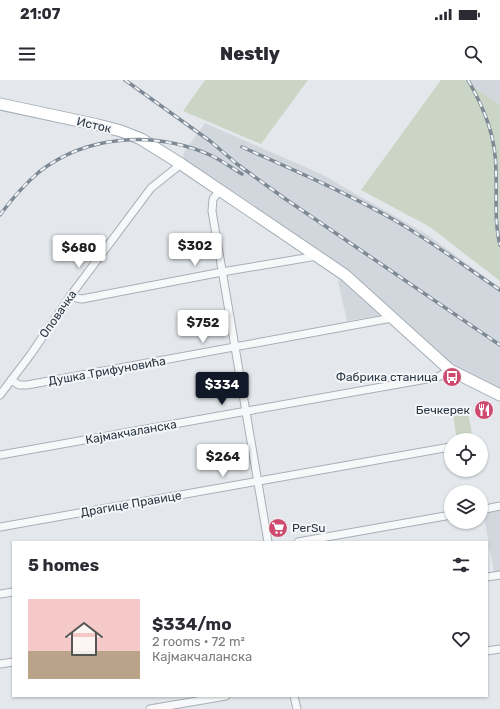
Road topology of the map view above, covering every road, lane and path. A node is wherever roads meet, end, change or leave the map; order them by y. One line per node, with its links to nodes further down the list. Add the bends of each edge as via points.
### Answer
1 (0, 104): 2 (main road, Исток, via 121,131 141,139)
2 (181, 164): 3 (main road, Исток); 6 (street, Оповачка, via 151,188)
3 (220, 190): 4 (main road, Исток); 5 (street, via 213,199 212,211)
4 (317, 256): 5 (street); 7 (main road, Исток, via 345,275)
5 (222, 272): 6 (street, via 82,299); 8 (street)
6 (71, 295): 10 (street, Оповачка)
7 (392, 318): 8 (street, Душка Трифуновића); 9 (main road, Исток)
8 (235, 348): 10 (street, Душка Трифуновића, via 27,385 20,385); 13 (street)
9 (450, 370): 12 (main road); 13 (street, Кајмакчаланска, via 438,377)
10 (11, 380): 11 (street, Оповачка)
11 (0, 395)
12 (500, 395)
13 (246, 411): 15 (street, Кајмакчаланска); 16 (street)
14 (444, 448): 16 (street, Драгице Правице)
15 (0, 455)
16 (258, 481): 20 (street, Драгице Правице); 21 (street)
17 (500, 506): 18 (street)
18 (488, 509)
19 (444, 516): 22 (street)
20 (0, 527)
21 (268, 541)
22 (304, 541)
23 (500, 575): 24 (street)
24 (488, 577)
25 (12, 592): 26 (street)
26 (0, 594)
27 (500, 649): 28 (street)
28 (488, 651)
29 (12, 662): 30 (street)
30 (0, 664)
31 (220, 697): 33 (street)
32 (294, 697): 34 (street)
33 (150, 709)
34 (296, 709)

